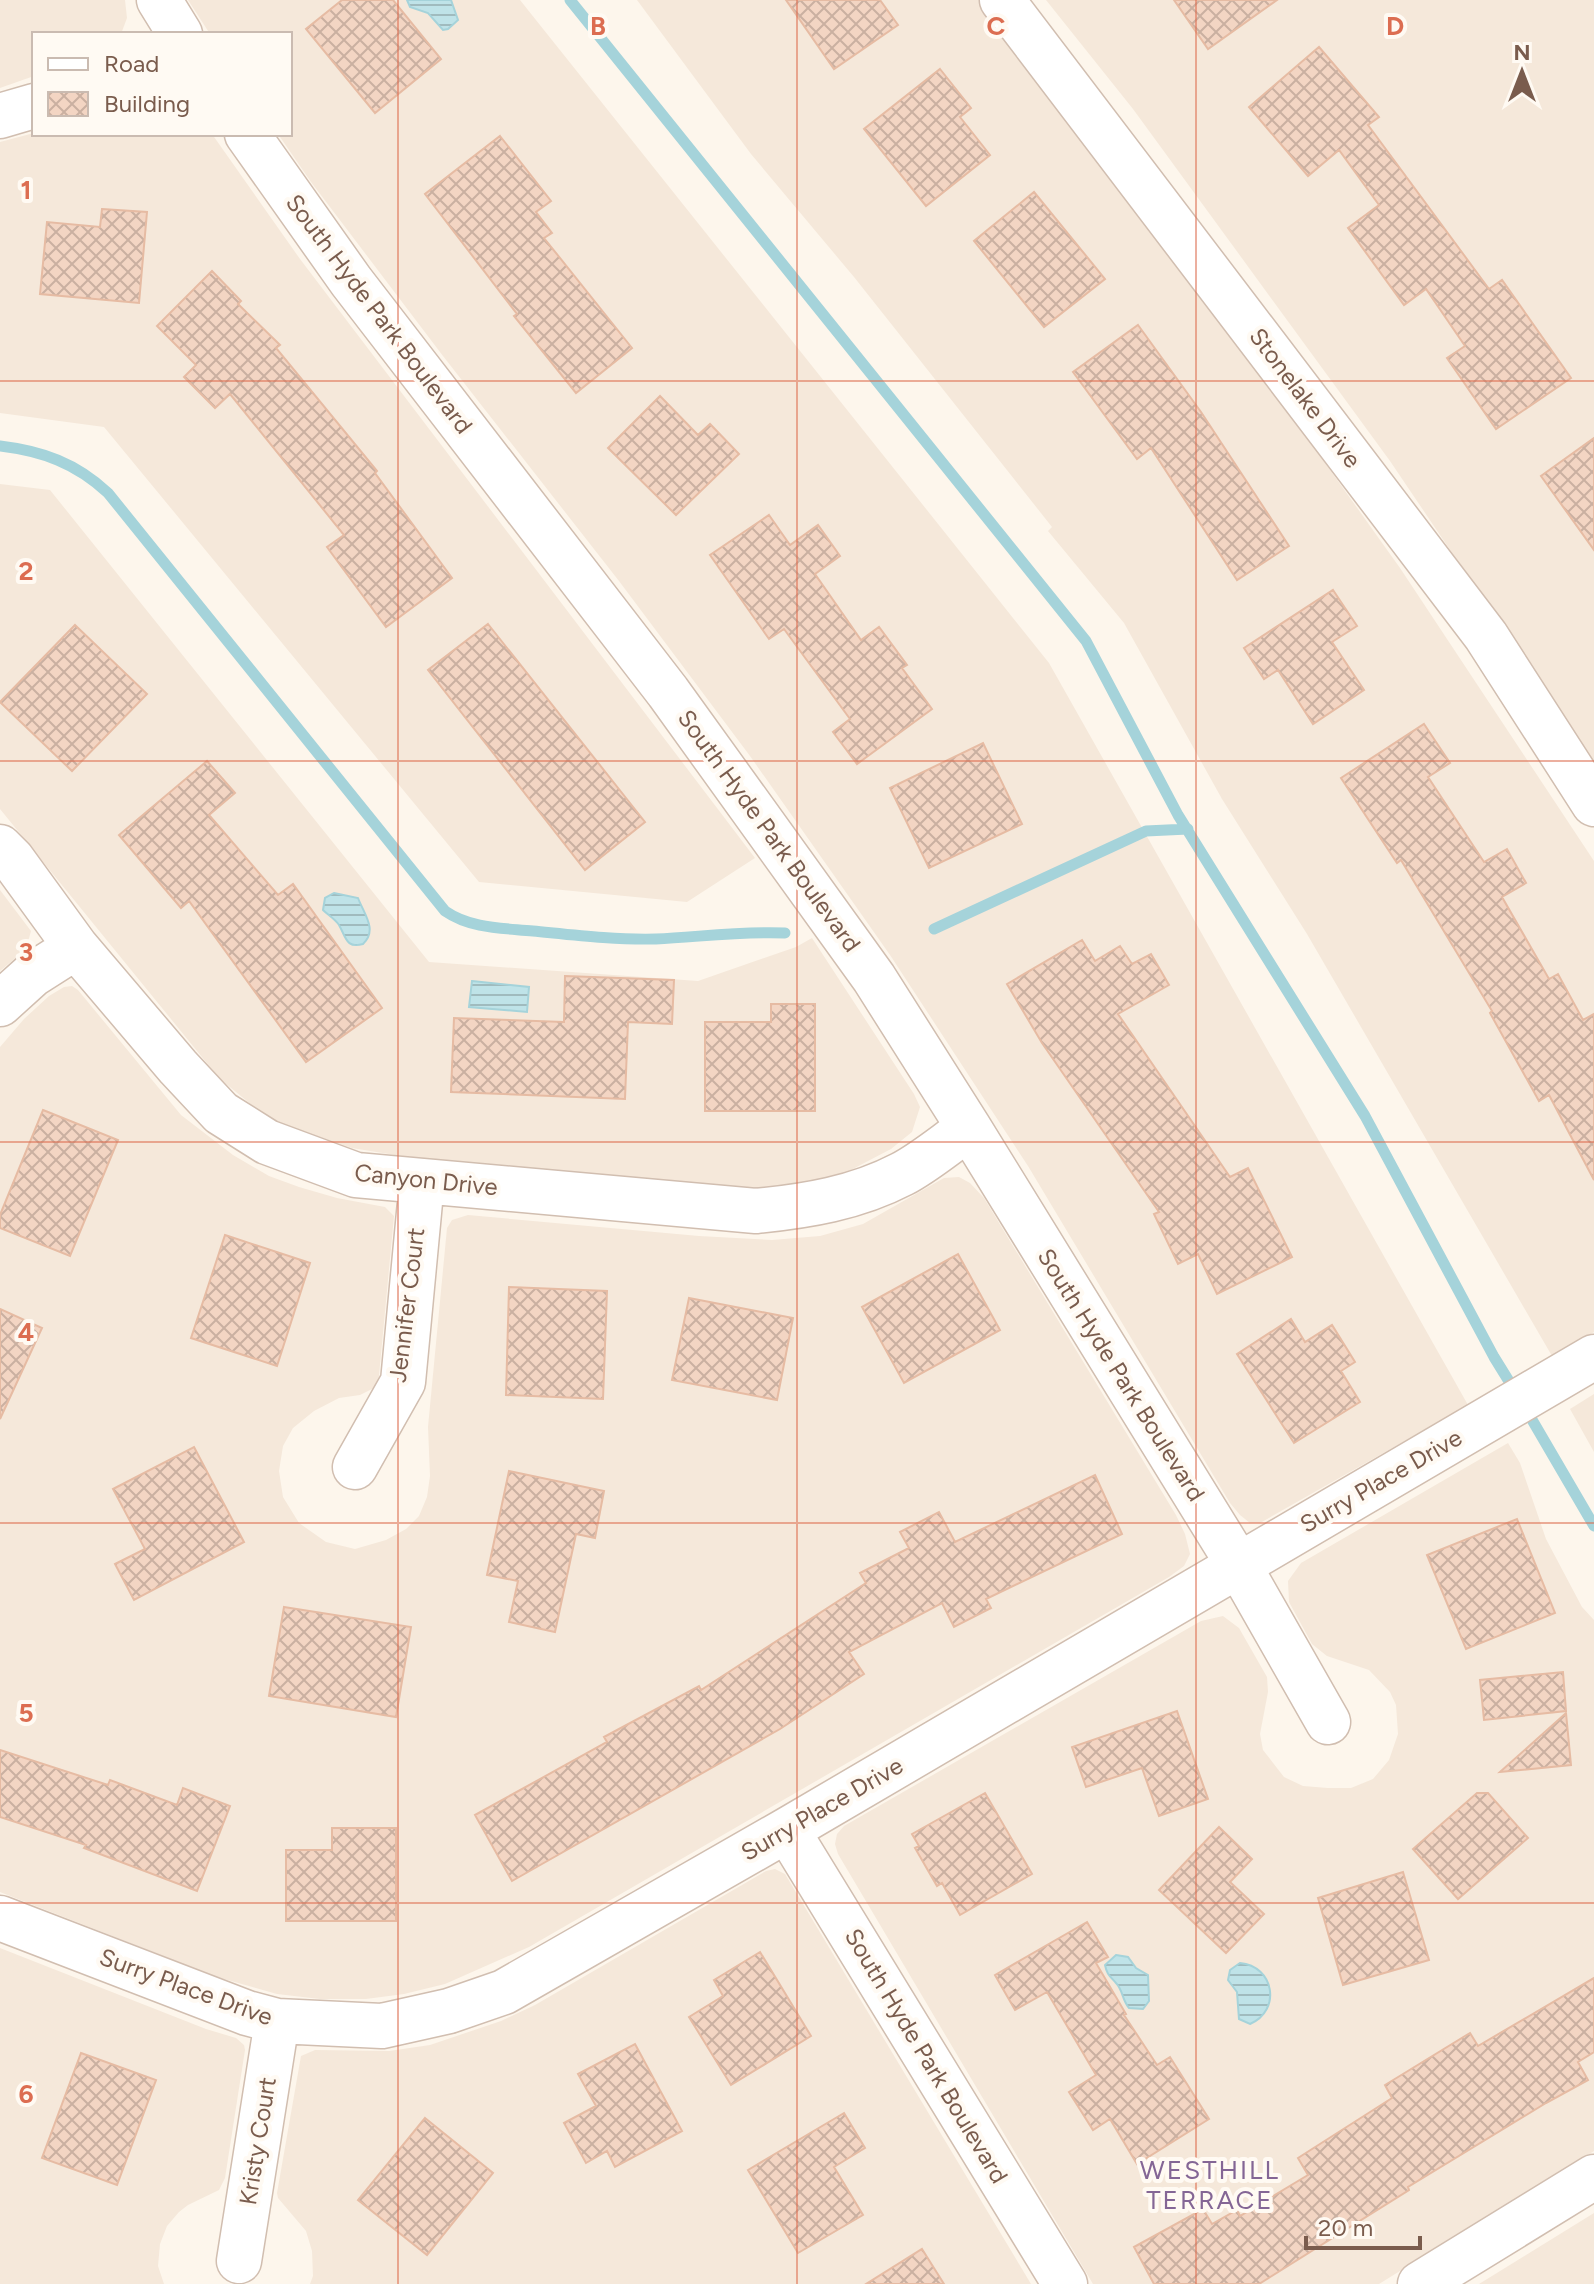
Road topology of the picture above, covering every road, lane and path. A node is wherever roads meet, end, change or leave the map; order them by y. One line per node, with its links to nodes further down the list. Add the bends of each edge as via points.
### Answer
1 (1002, 0): 5 (street, Stonelake Drive, via 1486,636)
2 (32, 107): 3 (street)
3 (0, 116)
4 (248, 136): 9 (street, South Hyde Park Boulevard, via 351,281 756,812 874,978)
5 (1594, 804)
6 (0, 847): 7 (street, Canyon Drive)
7 (76, 947): 8 (street); 10 (street, Canyon Drive, via 221,1113 267,1142 318,1163 356,1175)
8 (0, 1004)
9 (969, 1128): 10 (street, Canyon Drive, via 903,1174 850,1196 769,1210); 13 (street, South Hyde Park Boulevard)
10 (422, 1181): 12 (street, Jennifer Court, via 403,1382)
11 (1594, 1357): 13 (street, Surry Place Drive)
12 (355, 1467)
13 (1238, 1564): 14 (street, South Hyde Park Boulevard); 15 (street, Surry Place Drive)
14 (1328, 1722)
15 (787, 1830): 17 (street, Surry Place Drive, via 504,1992 382,2026); 20 (street, South Hyde Park Boulevard)
16 (0, 1918): 17 (street, Surry Place Drive)
17 (277, 2021): 19 (street, Kristy Court)
18 (1594, 2177): 21 (street)
19 (239, 2261)
20 (1065, 2284)
21 (1420, 2284)

